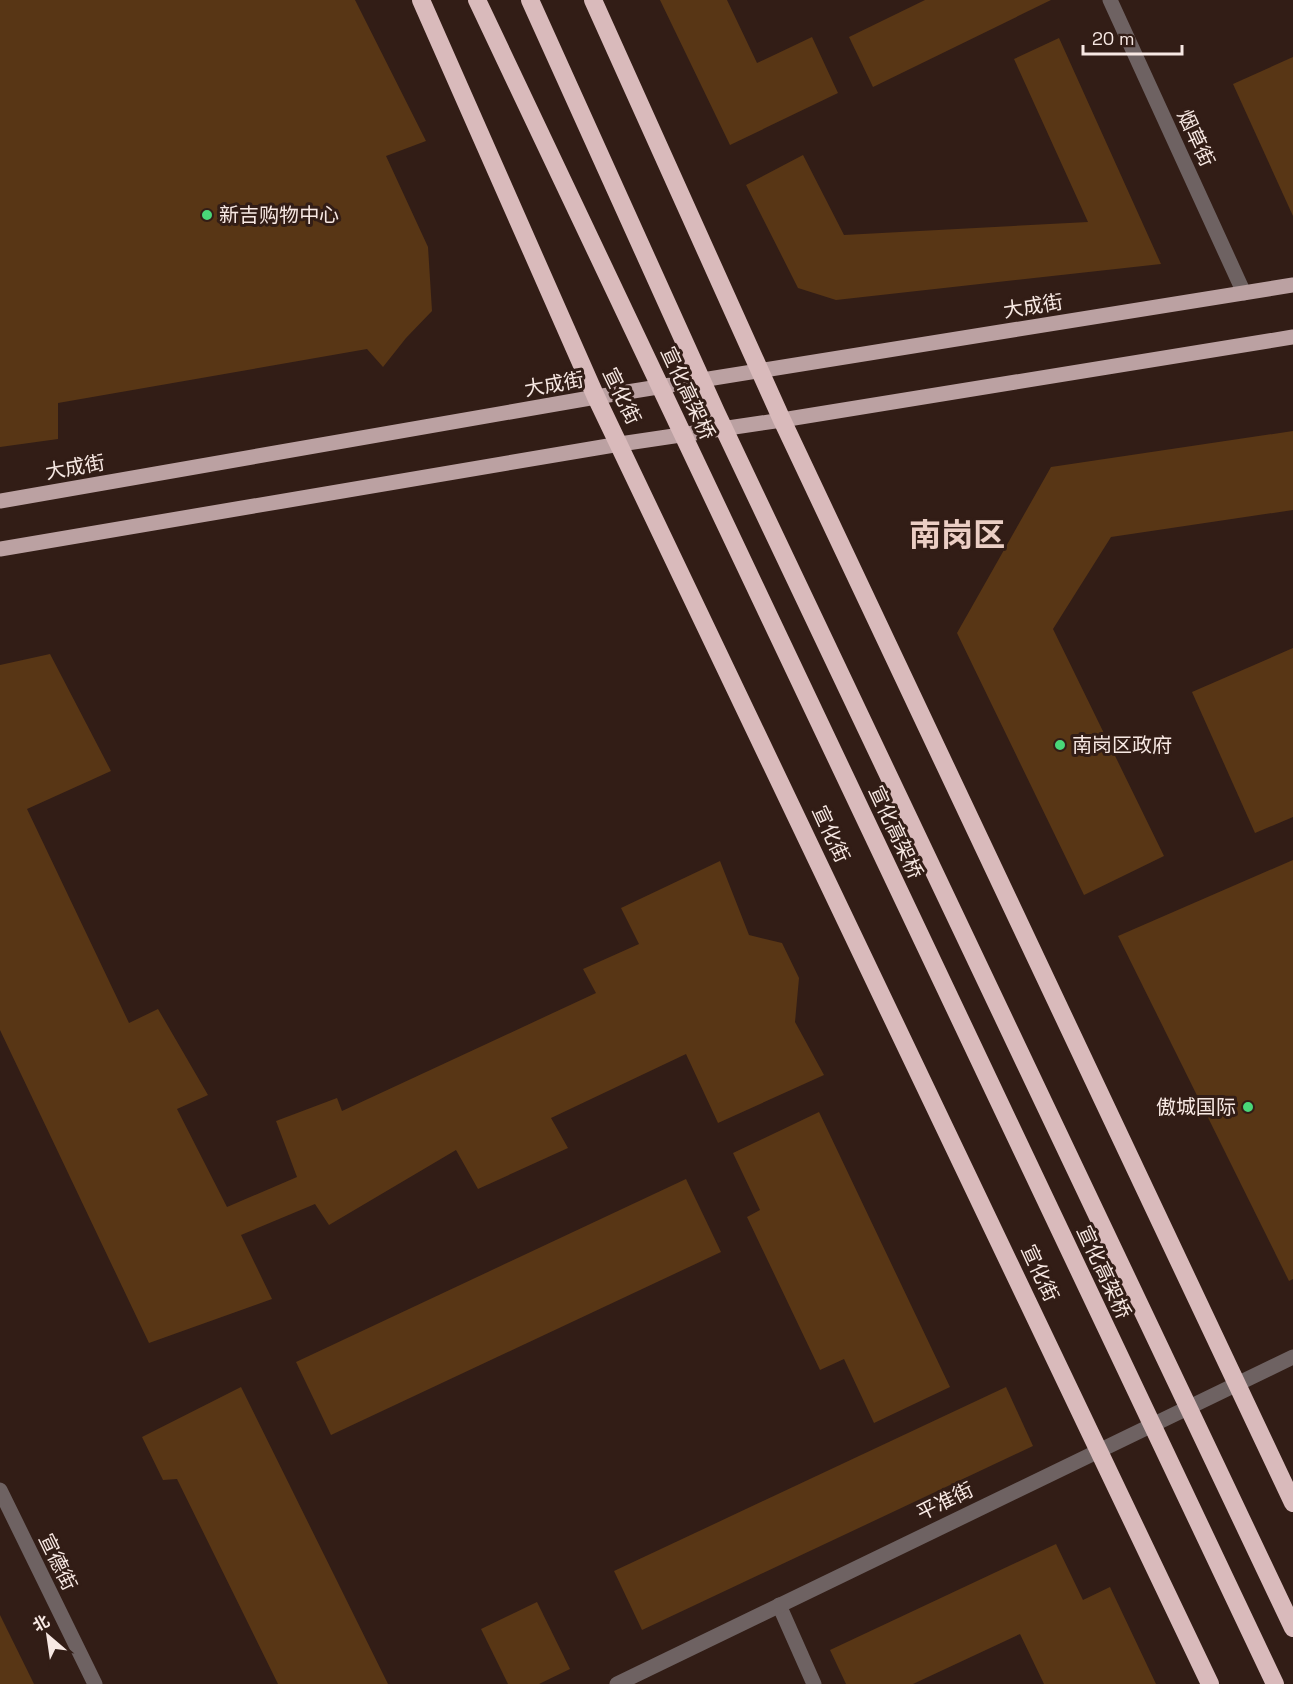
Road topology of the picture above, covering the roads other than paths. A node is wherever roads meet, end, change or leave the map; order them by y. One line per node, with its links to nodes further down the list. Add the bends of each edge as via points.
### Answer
1 (420, 0): 10 (highway, 宣化街)
2 (477, 0): 26 (highway, 宣化高架桥, bridge)
3 (530, 0): 21 (highway, 宣化高架桥, bridge, via 716,412)
4 (593, 0): 9 (highway)
5 (1110, 0): 7 (street, 烟草街)
6 (1293, 285): 7 (main road, 大成街)
7 (1244, 292): 9 (main road, 大成街)
8 (1293, 337): 11 (main road)
9 (760, 371): 10 (main road, 大成街); 11 (highway)
10 (596, 397): 12 (highway, 宣化街); 13 (main road, 大成街)
11 (782, 420): 12 (main road); 16 (highway)
12 (620, 444): 14 (main road); 17 (highway, 宣化街)
13 (0, 501)
14 (0, 549)
15 (1293, 1356): 16 (street, 平准街)
16 (1237, 1383): 17 (street, 平准街); 19 (highway)
17 (1100, 1449): 20 (street, 平准街); 25 (highway, 宣化街)
18 (0, 1490): 22 (street, 宣德街)
19 (1293, 1503)
20 (779, 1605): 23 (street, 平准街); 24 (street)
21 (1293, 1628)
22 (95, 1684)
23 (617, 1684)
24 (814, 1684)
25 (1210, 1684)
26 (1275, 1684)

